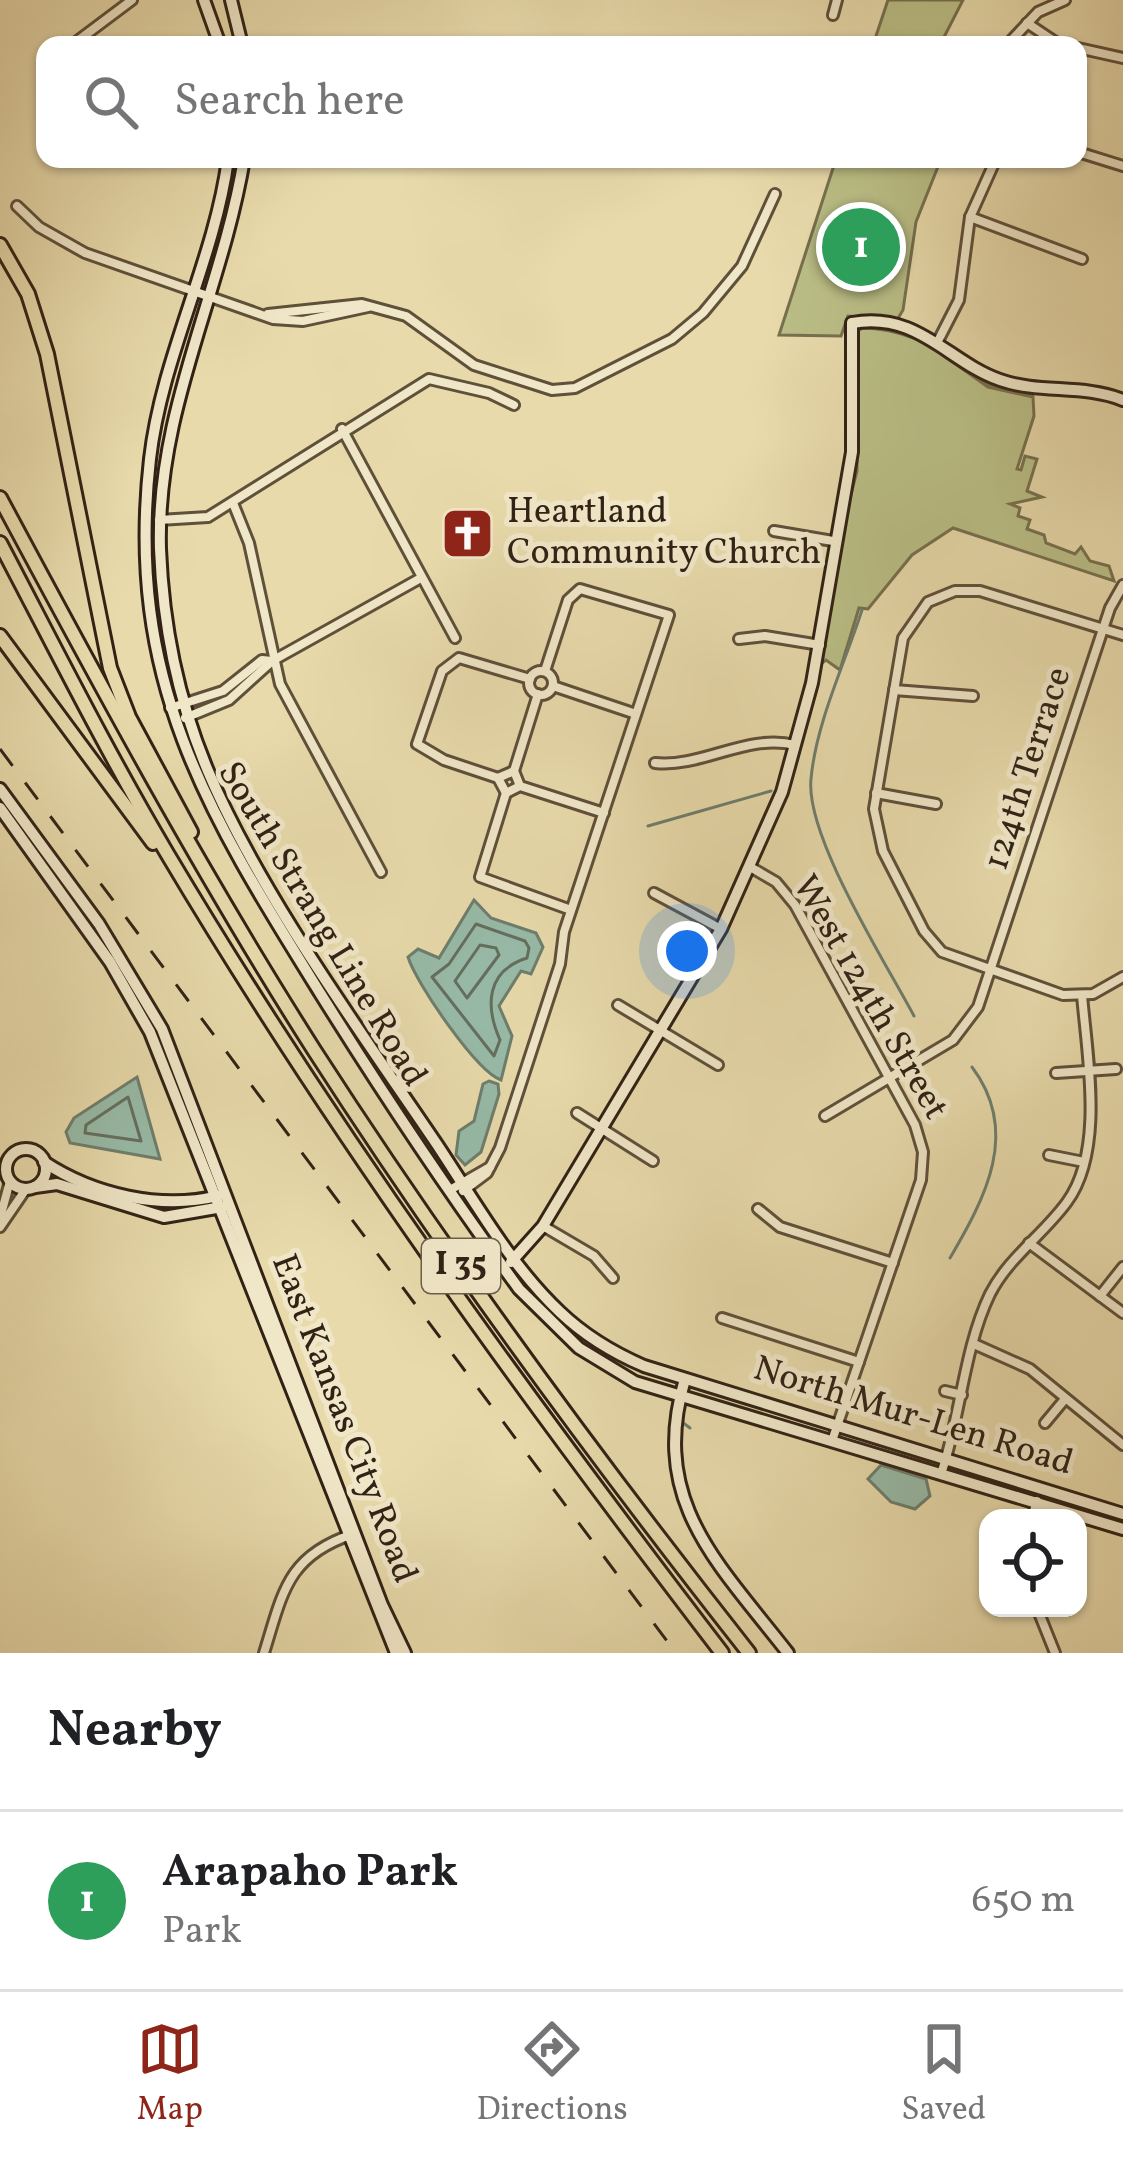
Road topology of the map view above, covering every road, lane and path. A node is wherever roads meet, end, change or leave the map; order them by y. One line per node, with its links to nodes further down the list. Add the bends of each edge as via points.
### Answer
1 (133, 0): 8 (street)
2 (204, 0): 9 (main road)
3 (231, 0): 10 (main road)
4 (837, 0): 6 (street)
5 (1066, 0): 7 (street)
6 (833, 15)
7 (1027, 23): 11 (street); 12 (street)
8 (84, 36)
9 (217, 36)
10 (240, 36)
11 (1015, 36)
12 (1046, 36)
13 (1087, 50): 14 (street)
14 (1123, 58)
15 (1087, 155): 16 (street)
16 (1123, 166)
17 (226, 168): 25 (main road, South Strang Line Road)
18 (242, 168): 26 (main road, South Strang Line Road)
19 (992, 168): 22 (street)
20 (775, 194): 26 (street, via 748,255 703,313 672,339 575,388 552,390 475,365 406,316 368,308 303,321)
21 (17, 206): 25 (street, via 85,253)
22 (970, 217): 24 (street); 27 (street, via 958,300)
23 (0, 245): 68 (highway, via 28,294 47,354 110,668 199,847)
24 (1082, 259)
25 (194, 290): 26 (street); 33 (main road, South Strang Line Road, via 155,424)
26 (208, 295): 34 (main road, South Strang Line Road, via 175,404)
27 (938, 341): 28 (main road, via 1002,381); 36 (main road, via 893,324 852,323 852,452)
28 (1123, 400)
29 (514, 405): 30 (street, via 430,379)
30 (342, 429): 32 (street); 38 (street)
31 (0, 498): 68 (highway, I 35)
32 (232, 503): 34 (street, via 208,518); 46 (street, via 249,543)
33 (146, 520): 34 (street); 55 (main road, South Strang Line Road, via 150,609)
34 (160, 520): 53 (main road, South Strang Line Road, via 166,615)
35 (774, 531): 36 (street)
36 (833, 541): 45 (main road)
37 (0, 543): 67 (highway, I 35)
38 (418, 579): 43 (street); 46 (street)
39 (1123, 585): 40 (street, 124th Terrace)
40 (1103, 630): 41 (street); 50 (street, via 980,591 947,593 910,621); 74 (street, 124th Terrace)
41 (1123, 635)
42 (0, 636): 67 (highway)
43 (454, 638)
44 (739, 640): 45 (street)
45 (820, 646): 56 (main road)
46 (272, 661): 53 (street, via 229,700); 70 (street)
47 (545, 671): 48 (street); 49 (street); 54 (street, via 568,600 580,589 669,615)
48 (530, 679): 51 (street); 59 (street, via 459,658 442,670 417,744)
49 (553, 686): 51 (street); 54 (street)
50 (893, 690): 52 (street); 63 (street)
51 (538, 694): 58 (street)
52 (973, 696)
53 (186, 711): 55 (street); 93 (main road, South Strang Line Road, via 220,797 266,878)
54 (636, 714): 66 (street)
55 (172, 715): 95 (main road, South Strang Line Road, via 222,833)
56 (796, 745): 57 (street, via 764,742); 69 (main road)
57 (655, 763)
58 (514, 771): 59 (street); 60 (street)
59 (498, 778): 62 (street)
60 (520, 786): 62 (street); 66 (street)
61 (0, 789): 96 (main road, via 147,1001)
62 (506, 793): 72 (street, via 480,878)
63 (876, 793): 64 (street); 74 (street, via 879,839 924,932 950,957)
64 (936, 804)
65 (0, 808): 96 (main road, via 137,1008)
66 (604, 813): 72 (street)
67 (167, 854): 132 (highway, I 35, via 434,1264)
68 (199, 862): 133 (highway, I 35, via 412,1196)
69 (752, 868): 73 (main road); 83 (street, West 124th Street, via 795,905)
70 (382, 872)
71 (654, 893): 73 (street)
72 (571, 910): 93 (street, via 554,985 490,1167)
73 (721, 929): 78 (main road)
74 (990, 972): 76 (street); 83 (street, 124th Terrace, via 961,1032)
75 (1123, 977): 76 (street)
76 (1082, 995): 81 (street)
77 (618, 1005): 78 (street)
78 (662, 1031): 79 (street); 86 (main road)
79 (718, 1065)
80 (1116, 1069): 81 (street)
81 (1086, 1071): 82 (street); 91 (street)
82 (1056, 1072)
83 (889, 1079): 85 (street, 124th Terrace); 102 (street, West 124th Street, via 915,1125 923,1162)
84 (577, 1113): 86 (street)
85 (826, 1116)
86 (602, 1130): 89 (street); 99 (main road)
87 (7, 1153): 90 (main road, via 32,1150); 92 (main road)
88 (1049, 1155): 91 (street)
89 (653, 1161)
90 (44, 1162): 94 (main road, via 45,1174); 96 (main road, via 152,1203)
91 (1084, 1162): 100 (street, via 1070,1198)
92 (6, 1174): 94 (main road); 98 (street)
93 (464, 1185): 95 (street); 101 (main road, South Strang Line Road)
94 (30, 1188): 96 (main road, via 57,1184 164,1216); 98 (street)
95 (453, 1194): 104 (main road, South Strang Line Road)
96 (222, 1201): 127 (main road, East Kansas City Road)
97 (758, 1209): 102 (street, via 781,1226)
98 (0, 1223)
99 (543, 1226): 101 (main road); 105 (street, via 594,1256)
100 (1029, 1243): 106 (street); 109 (street, via 991,1292)
101 (515, 1258): 104 (main road); 111 (main road, South Strang Line Road, via 591,1337)
102 (893, 1263): 110 (street, West 124th Street)
103 (1123, 1267): 106 (street)
104 (503, 1268): 114 (main road, South Strang Line Road, via 579,1348)
105 (613, 1278)
106 (1100, 1296): 107 (street)
107 (1123, 1313)
108 (722, 1318): 110 (street)
109 (974, 1344): 113 (street); 115 (street, via 1020,1363)
110 (859, 1362): 117 (street, West 124th Street)
111 (685, 1379): 114 (main road); 117 (main road, North Mur-Len Road)
112 (945, 1391): 113 (street)
113 (962, 1395): 120 (street)
114 (680, 1397): 118 (main road, North Mur-Len Road); 134 (main road, via 671,1450 682,1501)
115 (1065, 1399): 116 (street); 119 (street)
116 (1045, 1423)
117 (837, 1425): 118 (street, West 124th Street); 120 (main road, North Mur-Len Road)
118 (833, 1438): 121 (main road, North Mur-Len Road)
119 (1123, 1445)
120 (946, 1457): 121 (street); 122 (main road, North Mur-Len Road)
121 (942, 1471): 123 (main road, North Mur-Len Road)
122 (1042, 1488): 123 (street); 125 (main road, North Mur-Len Road)
123 (1037, 1502): 124 (street); 126 (main road, North Mur-Len Road)
124 (1035, 1509)
125 (1123, 1514)
126 (1123, 1529)
127 (351, 1535): 129 (street, via 316,1548 294,1570); 130 (main road, East Kansas City Road); 131 (main road, East Kansas City Road)
128 (1040, 1617): 135 (street)
129 (264, 1653)
130 (396, 1653)
131 (405, 1653)
132 (722, 1653)
133 (748, 1653)
134 (788, 1653)
135 (1054, 1653)

